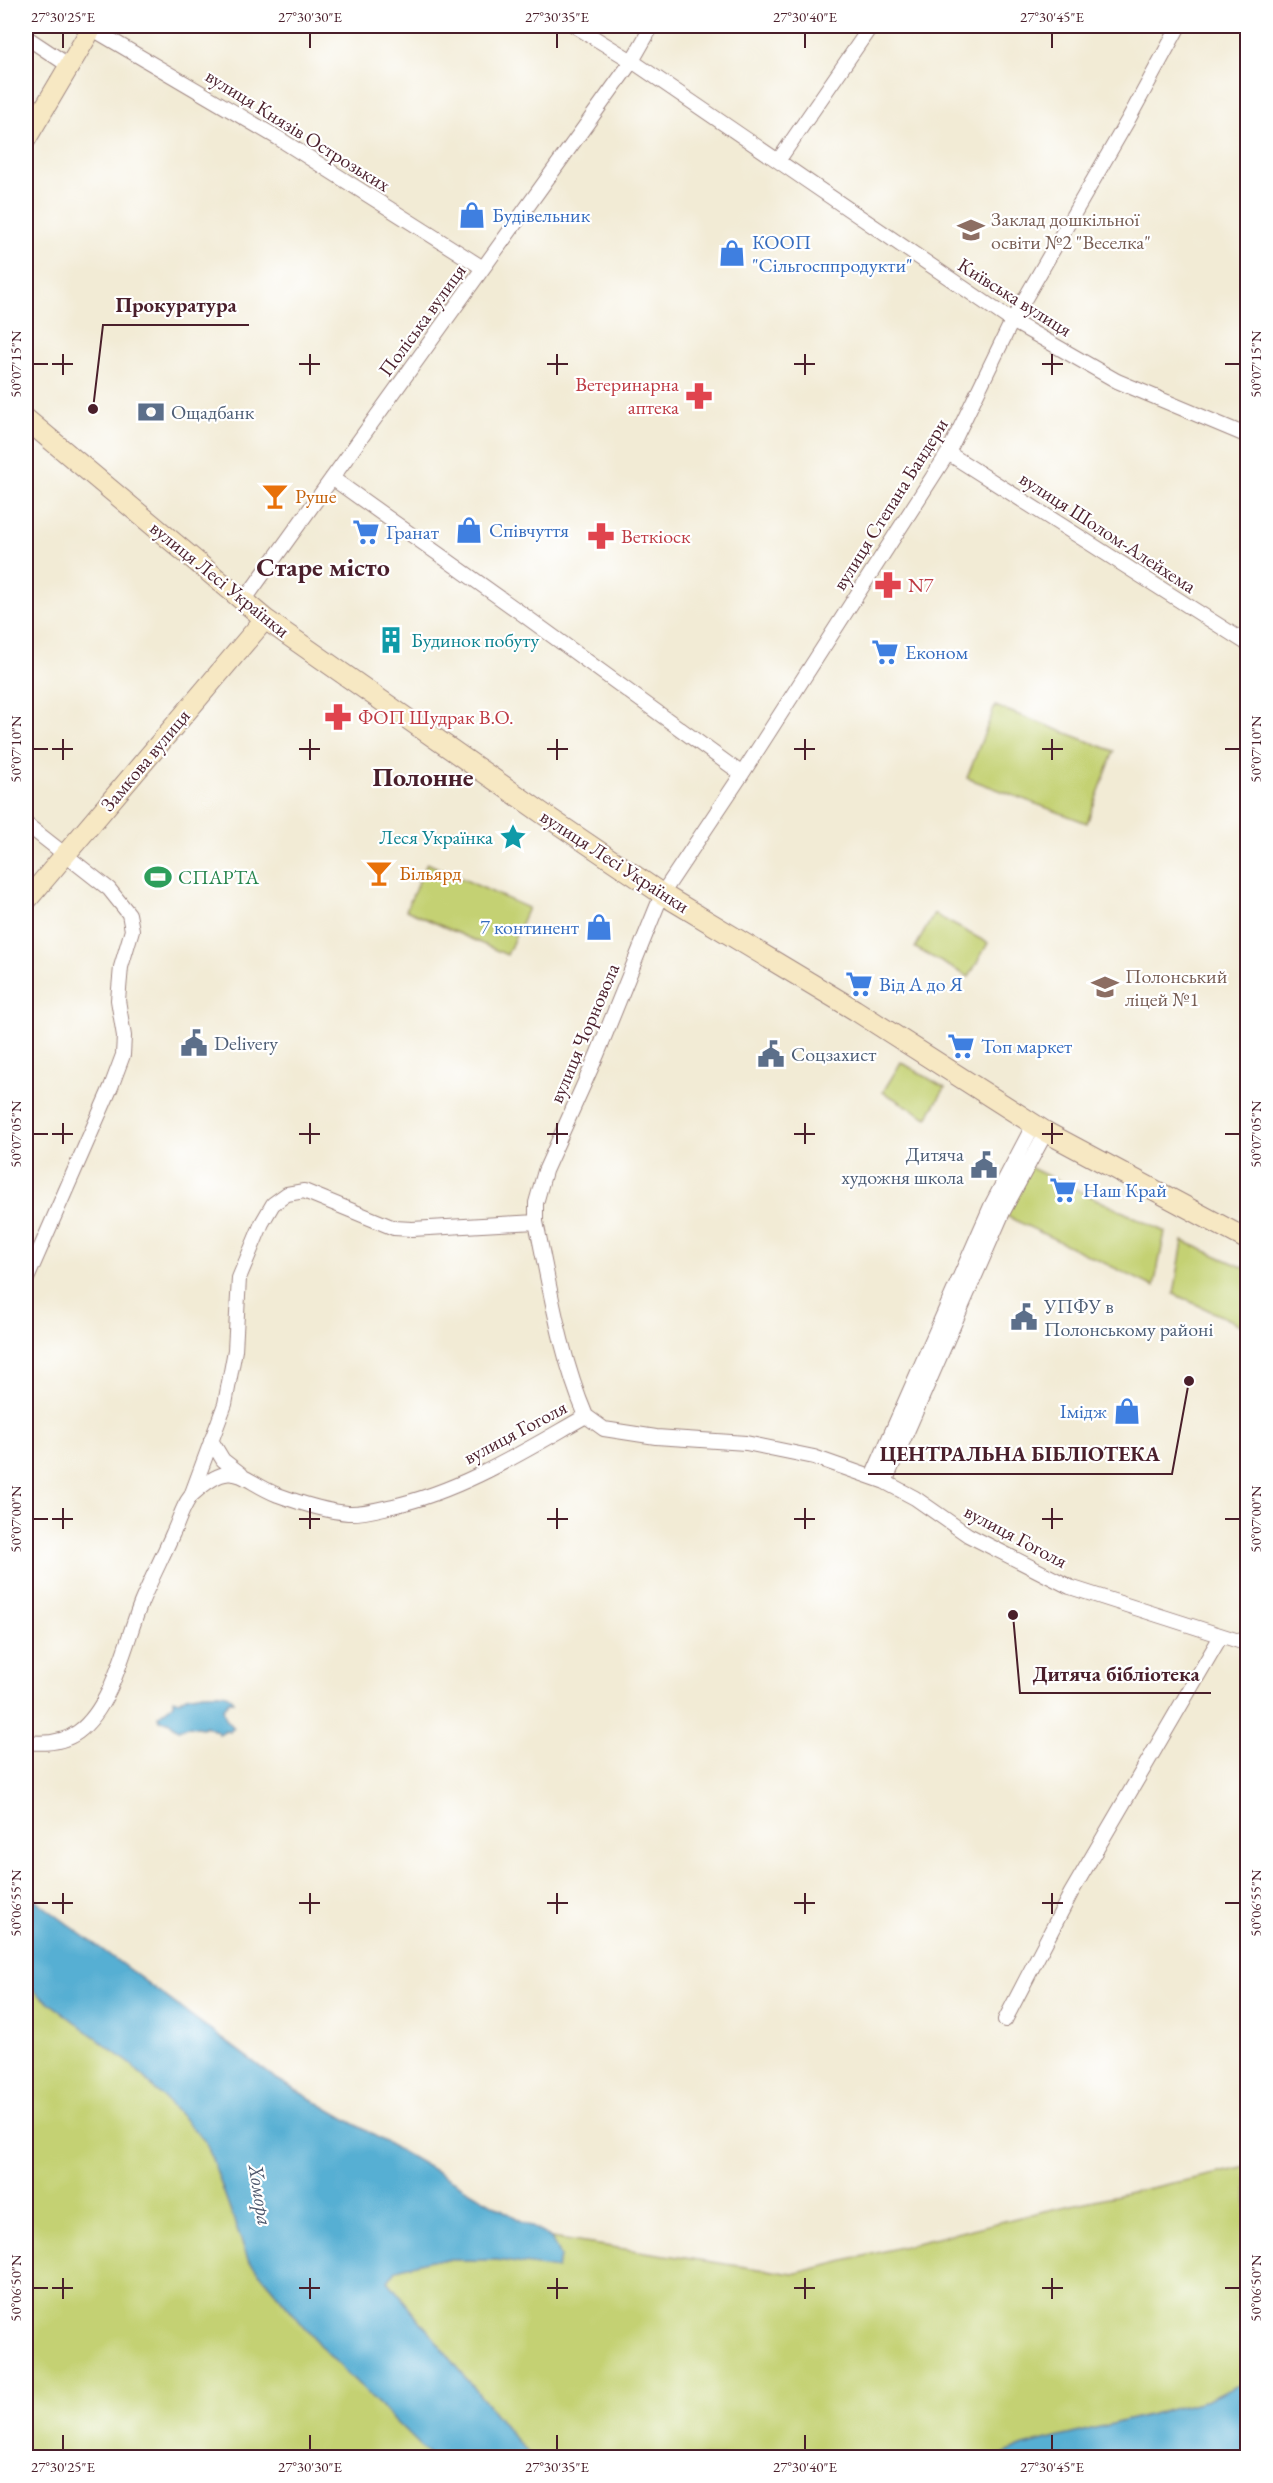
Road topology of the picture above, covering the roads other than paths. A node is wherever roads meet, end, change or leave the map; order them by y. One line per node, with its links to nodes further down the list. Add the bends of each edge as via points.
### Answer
1 (576, 26): 7 (street, Київська вулиця)
2 (652, 26): 7 (street, Поліська вулиця)
3 (872, 26): 10 (street)
4 (1179, 26): 12 (street, вулиця Степана Бандери)
5 (92, 27): 8 (main road); 11 (street, вулиця Князів Острозьких, via 278,138)
6 (26, 37): 8 (street)
7 (632, 61): 10 (street, Київська вулиця); 11 (street, Поліська вулиця)
8 (68, 65): 9 (main road)
9 (26, 139)
10 (778, 161): 12 (street, Київська вулиця)
11 (483, 268): 16 (street, Поліська вулиця)
12 (1012, 321): 14 (street, Київська вулиця, via 1117,381); 15 (street, вулиця Степана Бандери)
13 (26, 419): 17 (main road, вулиця Лесі Українки)
14 (1248, 436)
15 (948, 453): 19 (street, вулиця Шолом-Алейхема); 20 (street, вулиця Степана Бандери)
16 (332, 478): 17 (street, Поліська вулиця); 20 (street)
17 (243, 602): 18 (main road, вулиця Лесі Українки)
18 (265, 619): 22 (main road, Замкова вулиця); 23 (main road, вулиця Лесі Українки)
19 (1248, 644)
20 (742, 774): 23 (street, вулиця Степана Бандери)
21 (26, 824): 22 (street)
22 (65, 855): 24 (main road, Замкова вулиця); 28 (street, via 109,889 129,914 132,930 121,967 118,1000 123,1055)
23 (662, 894): 25 (main road, вулиця Лесі Українки, via 865,1016); 26 (street, вулиця Чорновола, via 545,1171 536,1203)
24 (26, 901)
25 (1040, 1128): 27 (main road, вулиця Лесі Українки); 32 (street, via 991,1206)
26 (536, 1222): 29 (street, вулиця Чорновола, via 561,1336); 30 (street, via 394,1228 304,1191 286,1194 273,1204 262,1223 239,1278 235,1350 225,1404)
27 (1248, 1240)
28 (26, 1281)
29 (586, 1416): 31 (street, вулиця Гоголя, via 490,1471 414,1501 376,1510 350,1513 321,1509 276,1494); 32 (street, вулиця Гоголя, via 604,1429 746,1443 814,1457)
30 (211, 1440): 31 (street, вулиця Гоголя, via 223,1460); 33 (street)
31 (241, 1474): 33 (street, via 211,1478)
32 (879, 1480): 34 (street, вулиця Гоголя, via 915,1498 968,1535 1070,1587)
33 (191, 1495): 36 (street, via 142,1601 104,1702 77,1732 62,1740)
34 (1221, 1636): 35 (street, вулиця Гоголя); 37 (street, via 1071,1893)
35 (1248, 1644)
36 (26, 1742)
37 (1005, 2020)

